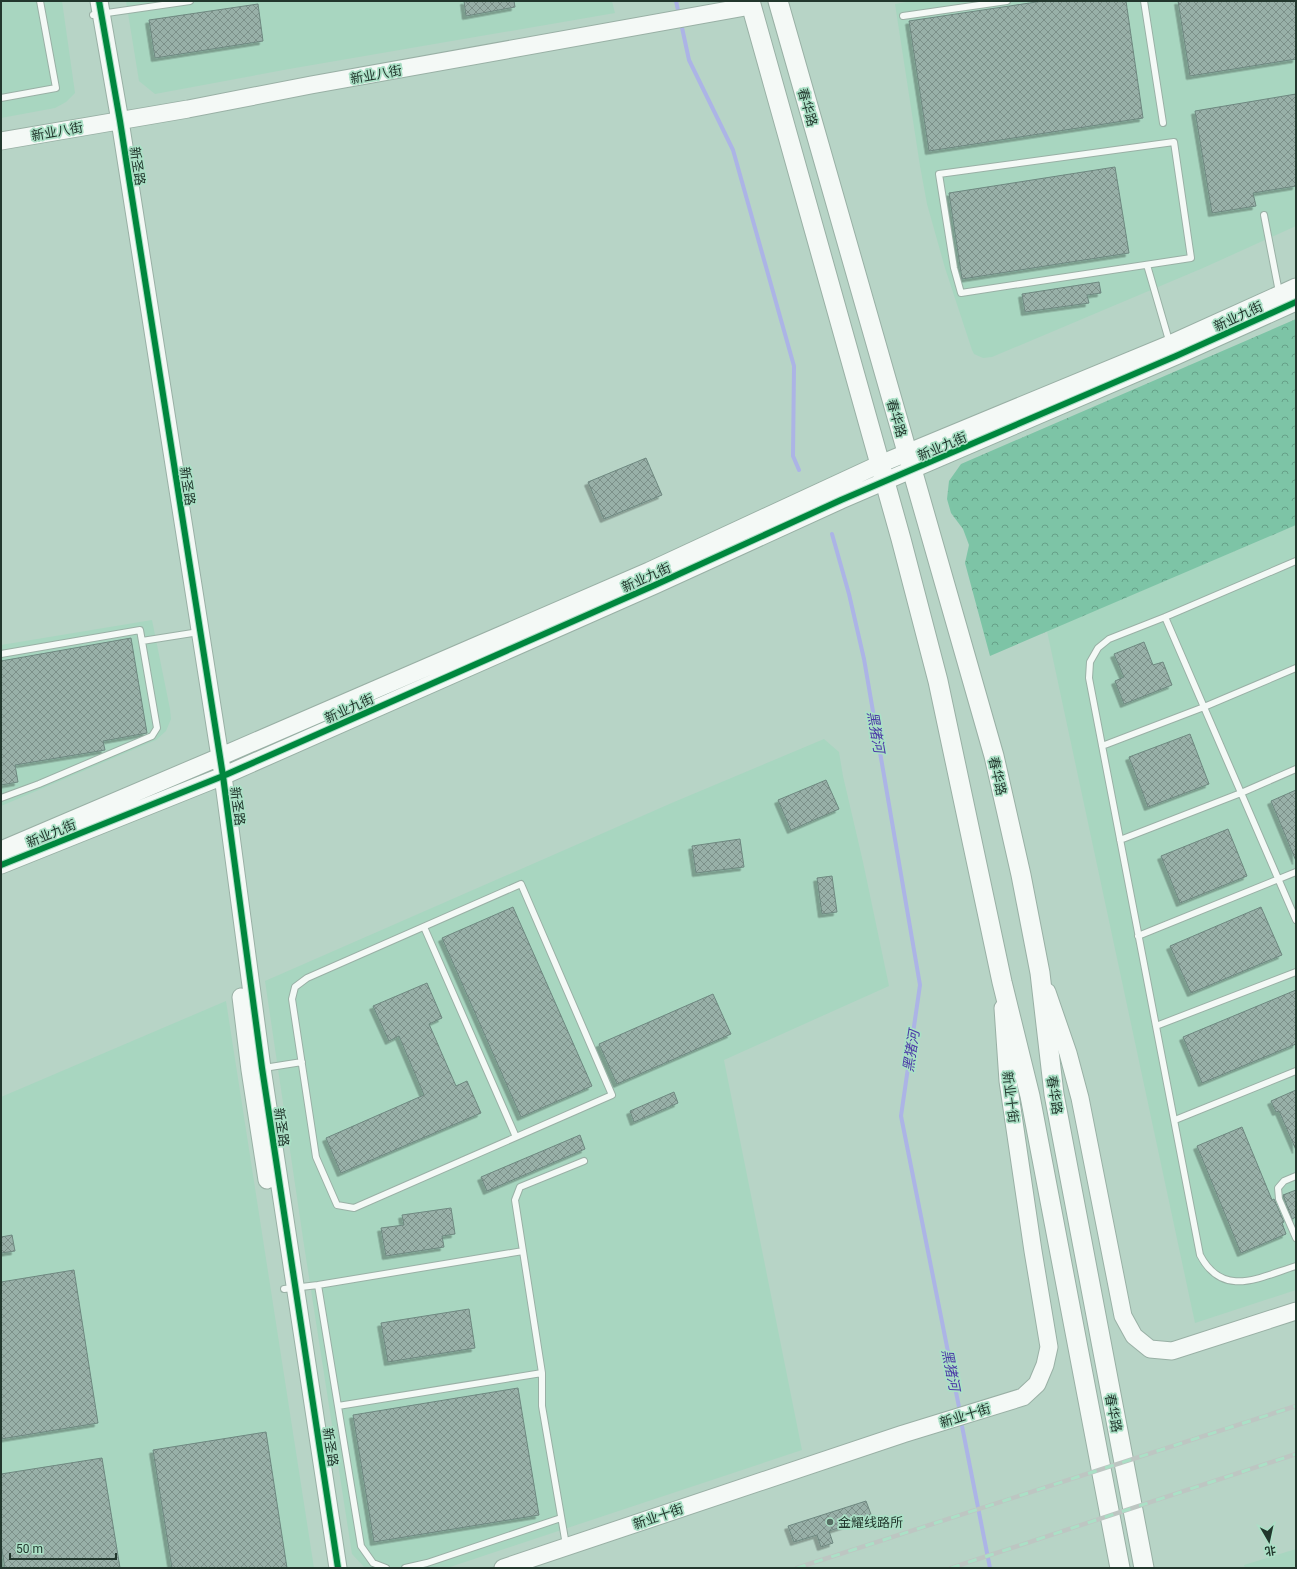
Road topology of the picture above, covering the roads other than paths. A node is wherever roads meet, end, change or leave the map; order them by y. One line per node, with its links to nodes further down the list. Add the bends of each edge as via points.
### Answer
1 (40, 1): 9 (lane, via 56,88)
2 (190, 1): 7 (lane)
3 (778, 1): 18 (main road, 春华路)
4 (1007, 1): 8 (lane)
5 (1144, 1): 11 (lane)
6 (750, 4): 10 (street, 新业八街, via 670,21); 19 (main road, 春华路)
7 (96, 8): 10 (street, 新圣路)
8 (903, 16)
9 (1, 98)
10 (115, 121): 12 (street, 新业八街); 22 (street, 新圣路)
11 (1163, 123)
12 (1, 141)
13 (1264, 215): 16 (lane)
14 (1147, 264): 14 (lane, via 1191,258 1174,142 938,174 954,268 961,293); 17 (lane)
15 (1296, 287): 16 (street, 新业九街)
16 (1287, 300): 17 (street, 新业九街)
17 (1173, 350): 18 (street, 新业九街)
18 (910, 462): 19 (street, 新业九街); 42 (main road, 春华路, via 994,756)
19 (883, 473): 28 (street, 新业九街, via 649,570); 30 (street, 新业九街); 43 (main road, 春华路, via 938,682)
20 (1296, 561): 21 (lane)
21 (1166, 617): 26 (lane); 27 (lane, via 1109,639 1098,648 1090,662 1089,678)
22 (195, 633): 23 (lane); 28 (street, 新圣路)
23 (142, 641): 24 (lane, via 140,630); 32 (lane, via 157,728 152,736)
24 (1, 654)
25 (1296, 668): 26 (lane)
26 (1204, 707): 27 (lane); 31 (lane)
27 (1102, 746): 33 (lane)
28 (215, 758): 30 (street, 新圣路); 34 (street, 新业九街)
29 (1296, 769): 31 (lane)
30 (218, 778): 35 (street, 新业九街); 46 (street, 新圣路)
31 (1241, 793): 33 (lane); 37 (lane)
32 (1, 798)
33 (1120, 840): 40 (lane)
34 (1, 850)
35 (1, 865)
36 (1296, 872): 37 (lane)
37 (1278, 879): 38 (lane); 40 (lane)
38 (1296, 920)
39 (424, 926): 45 (lane, via 307,978 295,987 292,1000); 49 (lane); 49 (lane, via 521,884 612,1095)
40 (1138, 936): 44 (lane)
41 (1296, 972): 44 (lane)
42 (1040, 973): 57 (street, via 1078,1090 1123,1316 1134,1336 1150,1349 1172,1350); 68 (main road, 春华路, via 1054,1094)
43 (1002, 982): 61 (street, 新业十街, via 1008,1081 1032,1251 1049,1347 1037,1384 1023,1397 903,1434); 67 (main road, 春华路, via 1030,1096)
44 (1156, 1026): 48 (lane)
45 (302, 1062): 46 (lane); 49 (lane, via 316,1157 337,1205 354,1208)
46 (256, 1069): 56 (street, 新圣路)
47 (1296, 1071): 48 (lane)
48 (1175, 1120): 54 (lane, via 1200,1255 1207,1267 1218,1277 1233,1282 1244,1282)
49 (516, 1137)
50 (584, 1161): 53 (lane, via 520,1187 515,1200)
51 (1296, 1176): 52 (lane, via 1284,1181 1278,1188 1279,1199)
52 (1296, 1238)
53 (523, 1251): 55 (lane); 58 (lane)
54 (1296, 1266)
55 (318, 1285): 56 (lane); 59 (lane)
56 (290, 1289): 62 (street, 新圣路); 63 (street, 新圣路)
57 (1296, 1311)
58 (542, 1373): 59 (lane); 60 (lane, via 542,1406)
59 (338, 1406): 64 (lane, via 361,1546 373,1563)
60 (561, 1518): 61 (lane); 65 (lane)
61 (566, 1547): 66 (street, 新业十街)
62 (327, 1568)
63 (338, 1568)
64 (386, 1568)
65 (405, 1568)
66 (503, 1568)
67 (1120, 1568)
68 (1144, 1568)

